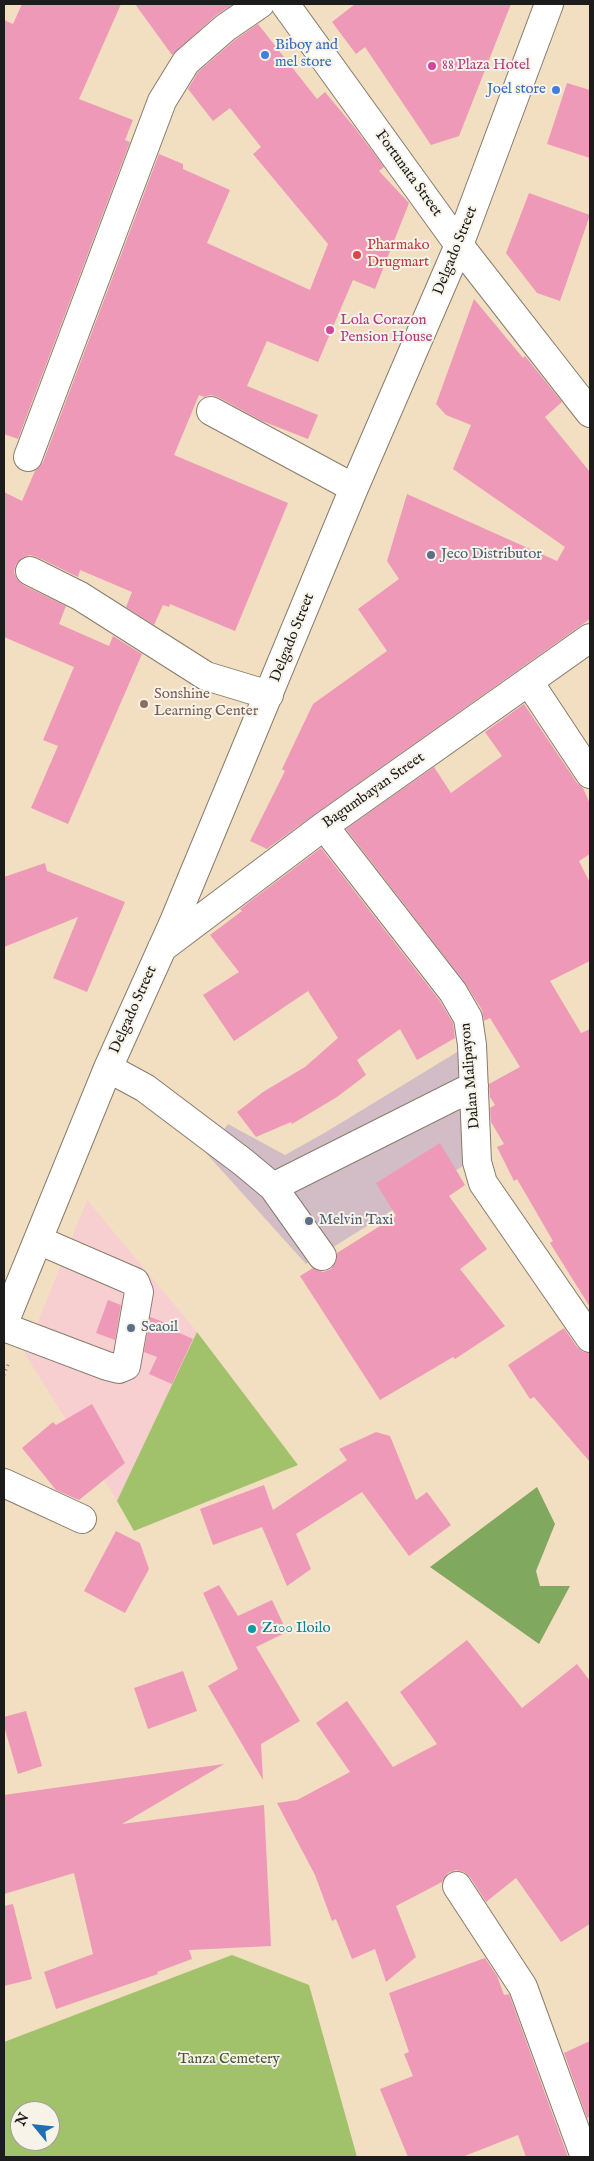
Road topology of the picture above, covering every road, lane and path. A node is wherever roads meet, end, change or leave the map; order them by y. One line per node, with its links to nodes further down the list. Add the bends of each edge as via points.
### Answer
1 (260, 4): 7 (street, via 225,28 186,62 162,101)
2 (285, 4): 4 (street, Fortunata Street)
3 (549, 4): 4 (street, Delgado Street)
4 (460, 245): 6 (street, Fortunata Street); 8 (street, Delgado Street)
5 (211, 411): 8 (street)
6 (590, 413)
7 (28, 457)
8 (354, 488): 12 (street, Delgado Street)
9 (30, 570): 12 (street, via 80,596 206,676)
10 (590, 638): 11 (street, Bagumbayan Street)
11 (529, 682): 13 (street); 14 (street, Bagumbayan Street)
12 (269, 695): 15 (street, Delgado Street)
13 (590, 774)
14 (324, 826): 15 (street, Bagumbayan Street); 17 (street, Dalan Malipayon, via 453,992 468,1018)
15 (162, 949): 16 (street, Delgado Street)
16 (108, 1068): 18 (street, via 145,1088); 19 (street, Delgado Street)
17 (474, 1086): 18 (street); 22 (street, Dalan Malipayon, via 477,1162 482,1183)
18 (273, 1186): 20 (street)
19 (38, 1240): 21 (street, Delgado Street); 21 (street, via 135,1282 139,1292 126,1366 119,1369 107,1366)
20 (322, 1256)
21 (4, 1325)
22 (590, 1338)
23 (4, 1483): 24 (street)
24 (82, 1519)
25 (457, 1886): 26 (street, via 523,1987)
26 (585, 2157)

